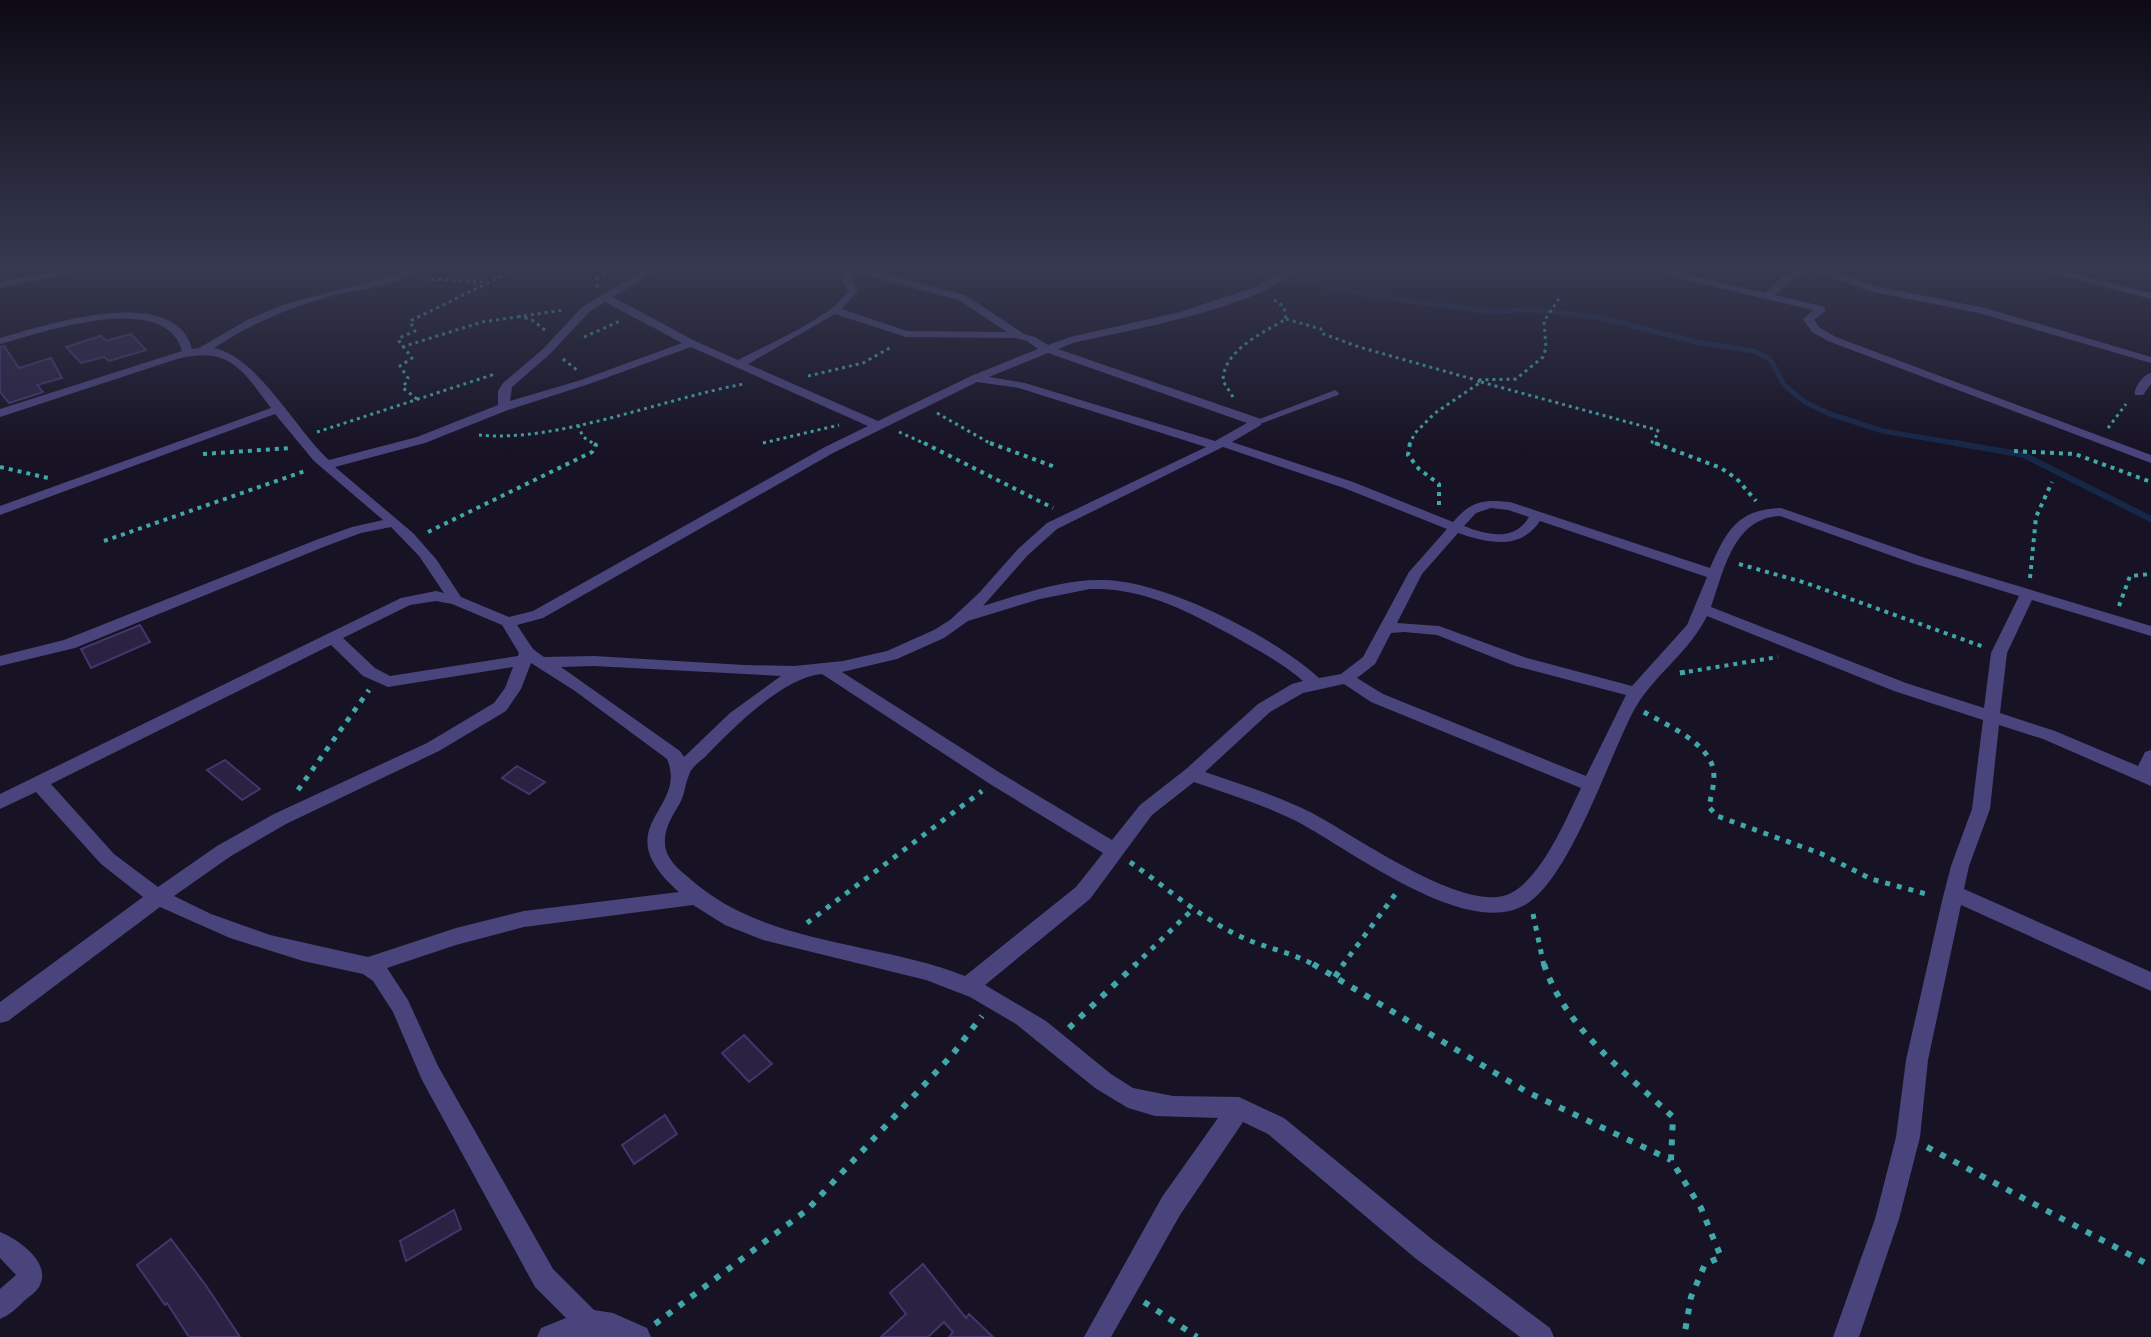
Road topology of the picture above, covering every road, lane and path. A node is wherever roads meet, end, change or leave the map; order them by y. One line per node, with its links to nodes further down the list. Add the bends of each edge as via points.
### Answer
1 (55, 327): 21 (street)
2 (170, 327): 26 (street)
3 (241, 327): 26 (street)
4 (414, 327): 23 (path, via 399,338)
5 (461, 327): 23 (path)
6 (540, 327): 25 (path)
7 (570, 327): 25 (street)
8 (603, 327): 25 (path)
9 (663, 327): 22 (street)
10 (803, 327): 29 (street)
11 (884, 327): 19 (street)
12 (1007, 327): 20 (street)
13 (1131, 327): 24 (street)
14 (1273, 327): 41 (path, via 1229,361 1222,376 1233,394)
15 (1315, 327): 33 (path, via 1386,356)
16 (1544, 327): 33 (path, via 1543,357 1516,379)
17 (1814, 327): 47 (street, via 1832,339)
18 (2039, 327): 27 (street)
19 (916, 335): 20 (street); 32 (path, via 845,369)
20 (1020, 336): 24 (street)
21 (0, 341)
22 (691, 343): 29 (street); 34 (street)
23 (402, 347): 37 (path, via 412,358 400,366 408,378 403,388)
24 (1045, 348): 31 (street); 41 (street)
25 (550, 350): 28 (street); 34 (path, via 572,364)
26 (195, 352): 40 (street, via 224,353 244,368); 42 (street)
27 (2151, 360)
28 (532, 363): 37 (path); 39 (street, via 507,385)
29 (739, 364): 32 (street)
30 (2151, 376): 35 (street)
31 (975, 378): 38 (street); 49 (street, via 1021,385)
32 (773, 380): 44 (path, via 708,390); 45 (street)
33 (1479, 381): 59 (path, via 1657,430 1652,442 1729,472); 64 (path, via 1419,428 1407,446 1413,463 1439,484)
34 (585, 382): 39 (street)
35 (2139, 392): 47 (path, via 2112,426)
36 (1335, 393): 43 (lane)
37 (418, 399): 48 (path)
38 (920, 404): 45 (street); 55 (path, via 998,448)
39 (504, 407): 53 (street, via 421,440)
40 (276, 410): 48 (street); 58 (street)
41 (1233, 412): 43 (street)
42 (0, 413)
43 (1257, 422): 49 (street)
44 (578, 425): 46 (path, via 508,436); 65 (path, via 583,437 596,445 592,452)
45 (878, 426): 62 (path, via 908,435); 74 (street, via 538,615)
46 (477, 435)
47 (2092, 436): 52 (street)
48 (304, 442): 51 (path); 53 (street)
49 (1220, 444): 62 (street); 64 (street)
50 (2014, 451): 57 (path, via 2075,454)
51 (191, 455)
52 (2151, 459)
53 (326, 465): 63 (street); 66 (path)
54 (0, 467): 58 (path, via 42,475)
55 (1055, 467)
56 (2052, 482): 69 (path, via 2036,517)
57 (2151, 482)
58 (63, 487): 60 (street)
59 (1766, 509): 67 (street, via 1748,520); 69 (street)
60 (0, 511)
61 (1537, 514): 64 (street, via 1499,504 1480,506); 64 (street, via 1532,527 1514,538); 67 (street)
62 (1071, 517): 72 (street, via 1034,538)
63 (394, 522): 65 (street); 81 (street, via 321,543 69,644)
64 (1450, 526): 75 (street, via 1416,572)
65 (412, 540): 70 (street)
66 (104, 541)
67 (1717, 567): 71 (street); 79 (path, via 1806,583)
68 (2151, 574): 73 (path, via 2130,576)
69 (2028, 592): 73 (street); 79 (street)
70 (456, 600): 74 (street); 77 (street, via 436,596 406,601)
71 (1702, 609): 78 (street); 84 (street)
72 (962, 617): 82 (street, via 919,643); 87 (street, via 1086,585 1121,585 1197,611 1293,664)
73 (2114, 620): 76 (street)
74 (508, 622): 80 (street)
75 (1385, 629): 85 (street, via 1369,660); 88 (street, via 1414,625 1448,631 1472,645)
76 (2151, 631)
77 (331, 636): 86 (street); 95 (street)
78 (1809, 652): 84 (path); 89 (street)
79 (1999, 653): 89 (street)
80 (530, 659): 83 (street); 86 (street, via 402,681); 91 (street, via 674,755); 98 (street, via 500,707 433,747)
81 (0, 661)
82 (826, 669): 83 (street); 94 (street)
83 (802, 672): 91 (street, via 721,727)
84 (1654, 675): 88 (street)
85 (1346, 678): 87 (street); 96 (street, via 1377,698)
86 (379, 679): 98 (path)
87 (1314, 683): 92 (street, via 1264,708)
88 (1632, 697): 96 (street); 103 (path, via 1709,759 1714,777 1709,807 1717,816 1822,854 1871,879)
89 (1990, 717): 93 (street, via 2049,735); 103 (street, via 1981,809)
90 (2151, 756): 93 (street)
91 (680, 772): 102 (street, via 655,835 667,869)
92 (1192, 774): 99 (street, via 1146,810); 100 (street, via 1301,816)
93 (2147, 777)
94 (996, 779): 99 (street); 106 (path)
95 (38, 783): 97 (street); 104 (street, via 117,868)
96 (1591, 785): 101 (street, via 1575,821)
97 (0, 802)
98 (280, 819): 104 (street)
99 (1115, 851): 105 (path); 110 (street, via 1083,893)
100 (1411, 878): 101 (street, via 1483,905 1504,906); 108 (path, via 1381,909)
101 (1529, 892): 116 (path, via 1555,990 1594,1039 1673,1117)
102 (694, 897): 106 (street); 107 (street, via 507,923 453,935)
103 (1953, 897): 109 (street); 115 (street, via 1917,1060)
104 (157, 899): 107 (street, via 270,944); 112 (street)
105 (1194, 908): 108 (path, via 1246,939 1293,954); 113 (path)
106 (786, 939): 110 (street, via 884,960)
107 (368, 966): 121 (street, via 401,1007 430,1073 544,1278)
108 (1335, 977): 116 (path, via 1527,1092)
109 (2151, 982)
110 (968, 986): 111 (street)
111 (991, 996): 113 (street); 122 (path, via 970,1034 836,1182)
112 (0, 1014)
113 (1055, 1040): 114 (street, via 1132,1099 1161,1107)
114 (1239, 1108): 119 (street, via 1171,1206); 126 (street, via 1276,1126 1424,1249)
115 (1908, 1137): 118 (path); 128 (street, via 1887,1219)
116 (1671, 1160): 127 (path, via 1701,1208 1721,1257 1705,1264 1691,1297)
117 (0, 1244): 120 (street, via 18,1254 29,1272 29,1280)
118 (2151, 1266)
119 (1125, 1290): 124 (street); 125 (path)
120 (0, 1306)
121 (588, 1322): 122 (street); 123 (street)
122 (643, 1334)
123 (550, 1337)
124 (1097, 1337)
125 (1197, 1337)
126 (1541, 1337)
127 (1684, 1337)
128 (1846, 1337)

